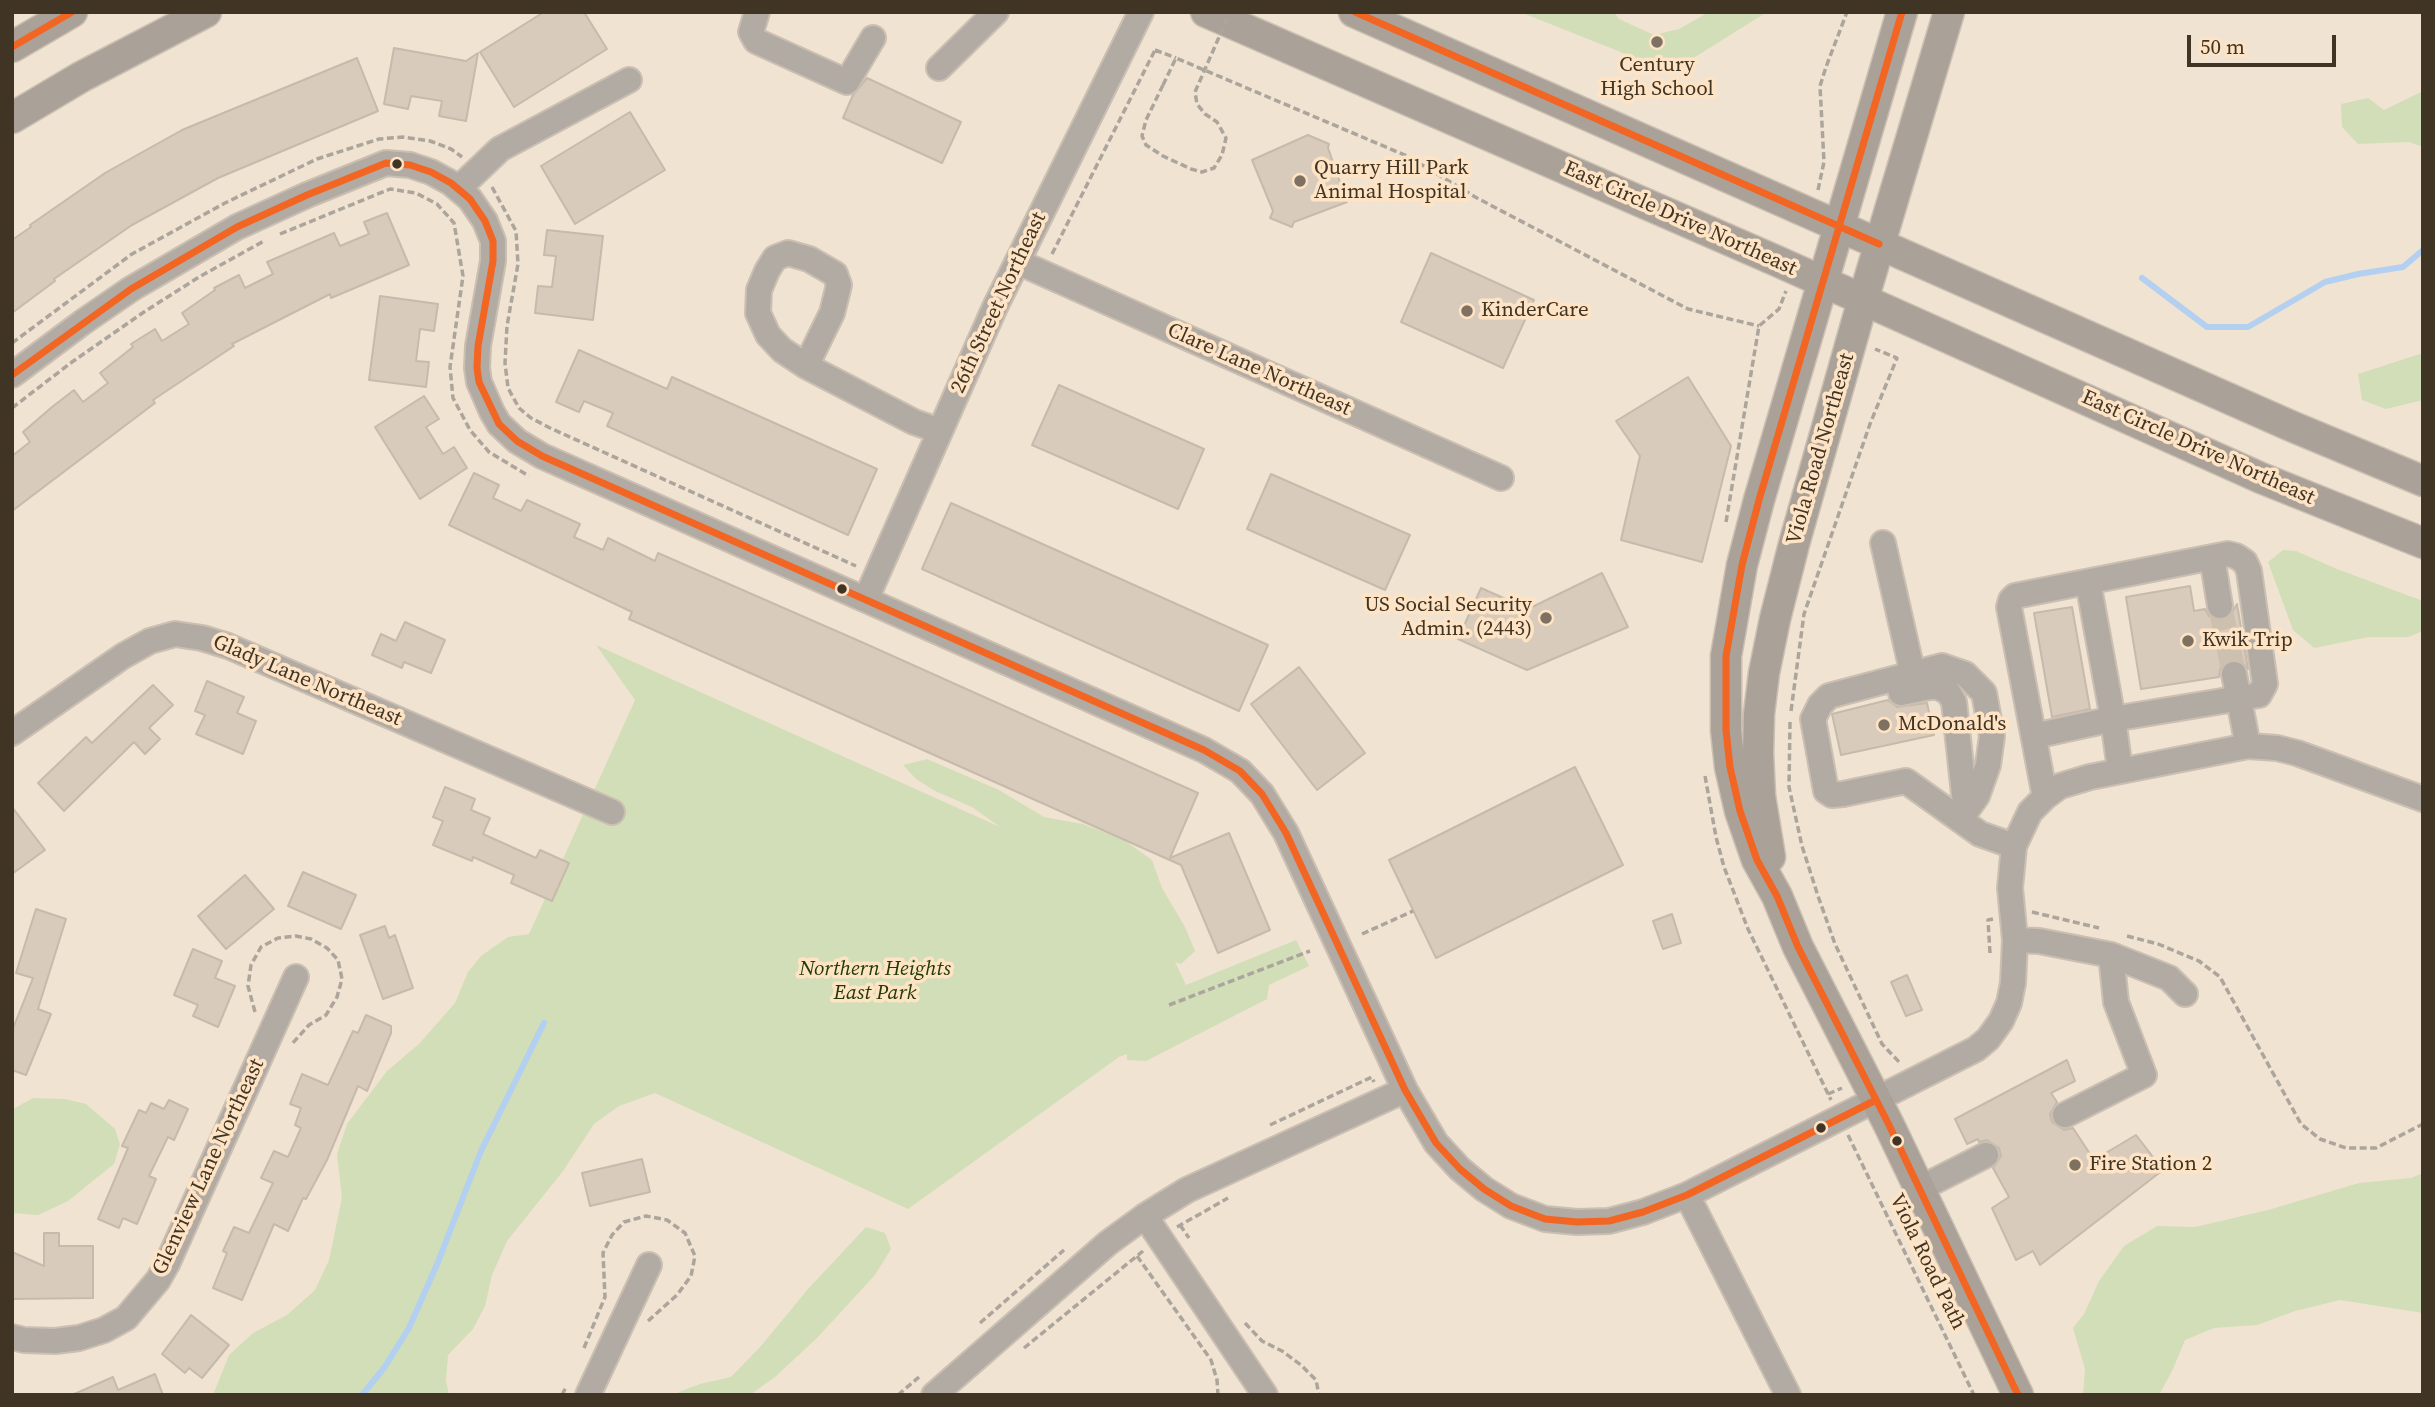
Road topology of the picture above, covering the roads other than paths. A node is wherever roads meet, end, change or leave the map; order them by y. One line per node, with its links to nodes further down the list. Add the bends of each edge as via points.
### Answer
1 (72, 12): 11 (main road)
2 (206, 12): 14 (main road)
3 (757, 12): 10 (street, via 751,32 756,41 847,82)
4 (996, 12): 12 (street)
5 (1141, 12): 18 (street, 26th Street Northeast)
6 (1206, 12): 19 (main road, East Circle Drive Northeast)
7 (1354, 12): 16 (main road)
8 (1902, 12): 16 (main road, Viola Road Northeast)
9 (1949, 12): 17 (main road, Viola Road Northeast)
10 (873, 38)
11 (12, 47)
12 (939, 68)
13 (629, 80): 15 (street, via 499,149)
14 (12, 118)
15 (458, 189): 22 (street, via 410,164 386,163 307,195 237,228 131,289); 30 (street, via 485,221 493,241 477,368 499,424 542,456)
16 (1840, 226): 17 (main road); 19 (main road, Viola Road Northeast)
17 (1880, 244): 20 (main road, Viola Road Northeast); 25 (main road)
18 (1018, 262): 23 (street, 26th Street Northeast); 24 (street, Clare Lane Northeast)
19 (1823, 282): 20 (main road, East Circle Drive Northeast); 46 (main road, Viola Road Northeast, via 1742,565 1726,656 1730,767 1757,860)
20 (1863, 300): 27 (main road, East Circle Drive Northeast, via 2261,478); 46 (main road, Viola Road Northeast, via 1794,544 1764,673 1759,714 1760,796)
21 (806, 366): 23 (street)
22 (12, 375)
23 (940, 431): 30 (street, 26th Street Northeast)
24 (1501, 478)
25 (2423, 481)
26 (1883, 543): 33 (street)
27 (2423, 543)
28 (2211, 558): 29 (street); 31 (street); 35 (street, via 2236,556 2249,571 2265,684 2259,695)
29 (2088, 582): 36 (street); 38 (street, via 2011,600)
30 (866, 599): 51 (street, via 1204,750 1240,771 1262,794 1286,833)
31 (2220, 607)
32 (2234, 674): 35 (street)
33 (1913, 675): 34 (street); 43 (street, via 1942,666 1965,674 1984,693 1992,736 1988,765)
34 (1826, 699): 43 (street, via 1813,719 1826,791 1832,795 1906,781); 43 (street, via 1845,705 1929,687 1949,693 1954,702)
35 (2238, 700): 36 (street); 39 (street)
36 (2113, 719): 38 (street); 40 (street)
37 (12, 733): 44 (street, Glady Lane Northeast, via 123,656 175,634 228,646)
38 (2034, 736): 41 (street)
39 (2248, 747): 40 (street); 42 (street, via 2297,753)
40 (2120, 770): 41 (street, via 2073,781)
41 (2045, 797): 45 (street, via 2030,812)
42 (2423, 799)
43 (1967, 811): 45 (street, via 1980,834)
44 (612, 812)
45 (2014, 846): 47 (street, via 2010,888)
46 (1777, 896): 52 (main road, Viola Road Northeast)
47 (2014, 928): 48 (street, via 2039,941); 52 (street, via 2014,983 2001,1021 1988,1038 1957,1060)
48 (2113, 940): 50 (street, via 2169,978); 53 (street, via 2116,1002 2144,1075)
49 (296, 977): 59 (street, Glenview Lane Northeast, via 158,1280 126,1318 104,1330 55,1341)
50 (2185, 995)
51 (1405, 1090): 56 (street, via 1436,1143 1460,1168 1511,1206 1545,1219 1609,1221); 57 (street, via 1187,1190)
52 (1876, 1100): 55 (main road, Viola Road Northeast); 56 (street)
53 (2065, 1115)
54 (1986, 1155): 55 (street)
55 (1919, 1189): 64 (main road, Viola Road Northeast)
56 (1687, 1195): 63 (street)
57 (1145, 1216): 61 (street); 62 (street)
58 (649, 1265): 60 (street)
59 (12, 1336)
60 (588, 1395)
61 (934, 1395)
62 (1265, 1395)
63 (1788, 1395)
64 (2018, 1395)

